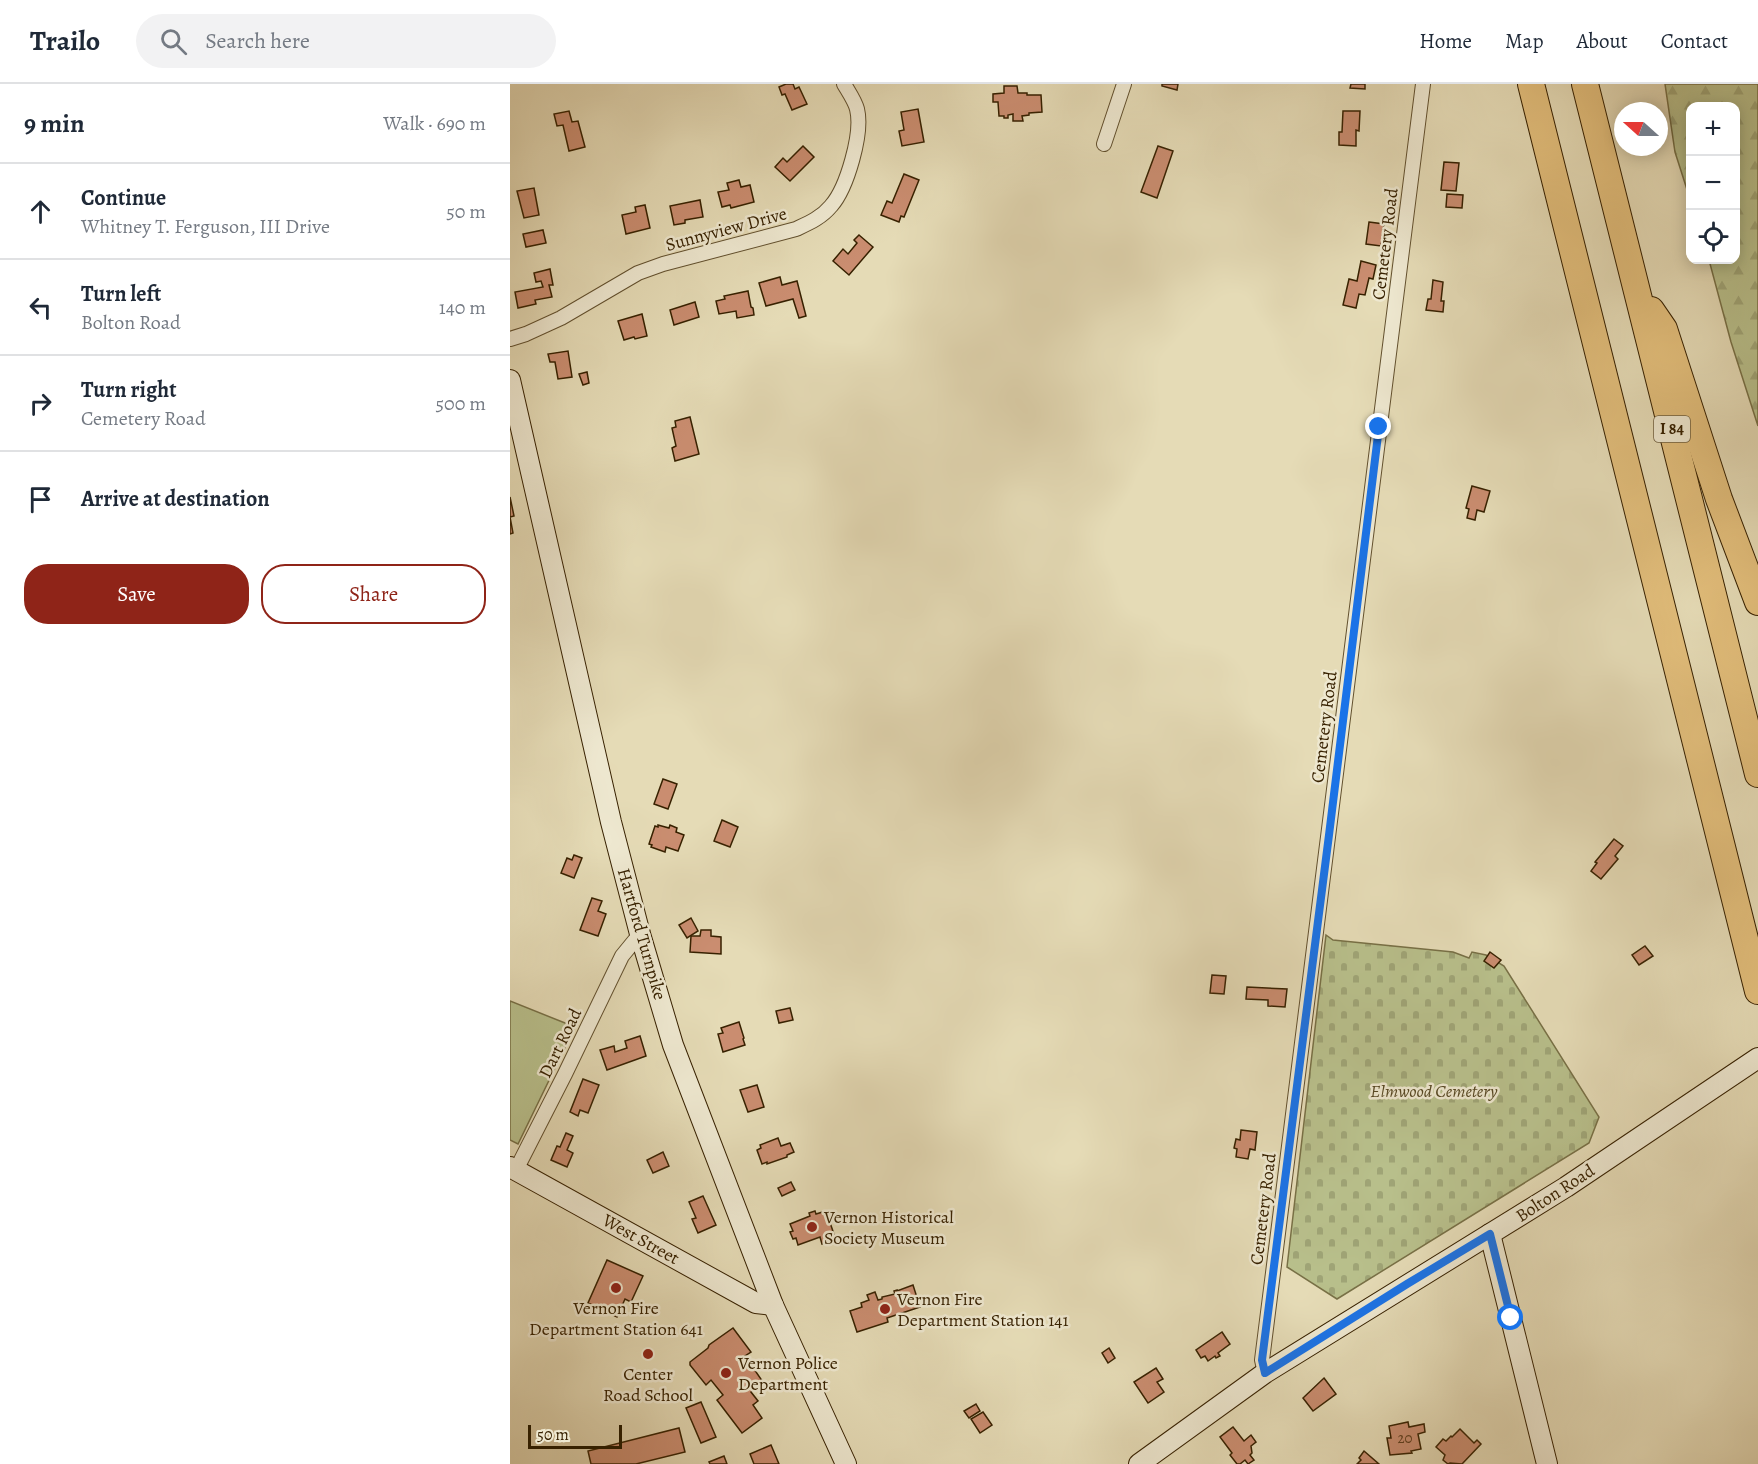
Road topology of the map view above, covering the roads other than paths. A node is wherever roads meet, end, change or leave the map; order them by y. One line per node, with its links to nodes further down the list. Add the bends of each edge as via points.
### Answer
1 (844, 84): 8 (street, Sunnyview Drive, via 857,108 858,140 844,186 815,221 638,273 561,318)
2 (1124, 84): 6 (street)
3 (1423, 84): 18 (street, Cemetery Road, via 1262,1360)
4 (1531, 84): 13 (highway)
5 (1585, 84): 7 (highway, I 84)
6 (1104, 144)
7 (1637, 291): 10 (highway, via 1664,329 1719,499); 11 (highway, I 84)
8 (510, 339)
9 (510, 380): 12 (main road, Hartford Turnpike)
10 (1758, 602)
11 (1758, 774)
12 (640, 934): 15 (street, Dart Road, via 622,956 565,1074); 17 (main road, Hartford Turnpike, via 673,1045)
13 (1758, 991)
14 (1758, 1058): 16 (main road, Bolton Road)
15 (513, 1169): 17 (main road, West Street, via 756,1303)
16 (1490, 1234): 18 (main road, Bolton Road); 21 (main road)
17 (773, 1305): 19 (main road, Hartford Turnpike)
18 (1265, 1373): 20 (main road, Bolton Road)
19 (846, 1464)
20 (1139, 1464)
21 (1547, 1464)

